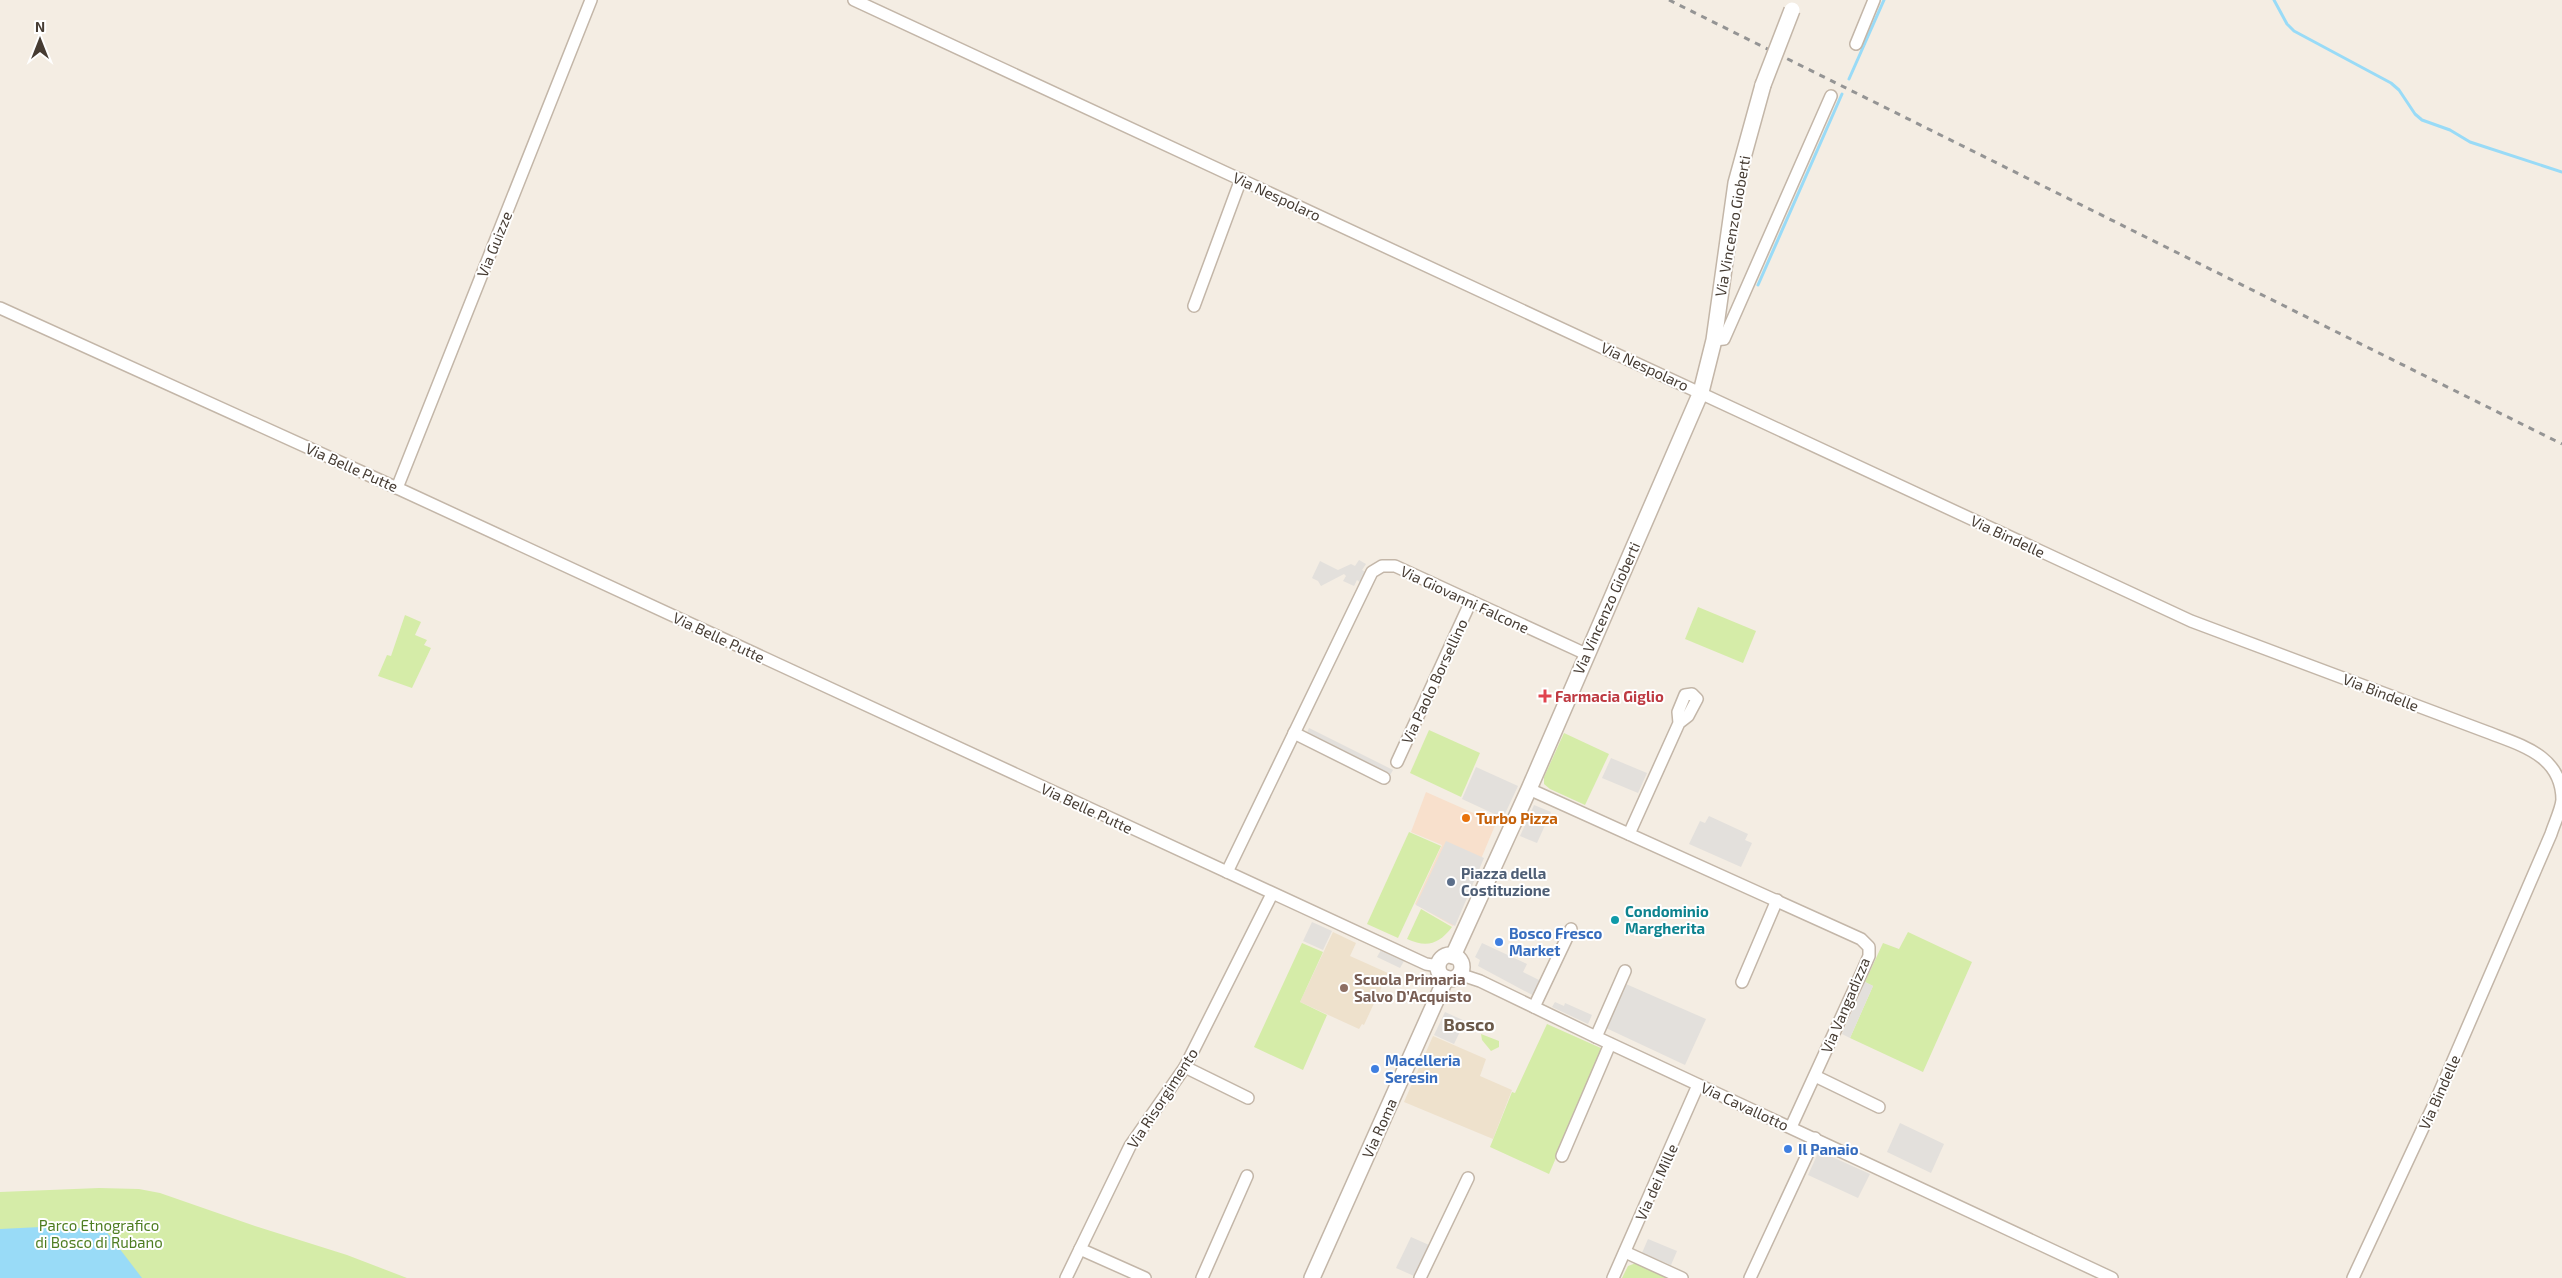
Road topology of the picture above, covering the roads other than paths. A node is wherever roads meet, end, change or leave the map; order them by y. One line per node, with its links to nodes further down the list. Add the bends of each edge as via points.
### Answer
1 (591, 0): 12 (street, Via Guizze)
2 (854, 0): 7 (street, Via Nespolaro)
3 (1874, 0): 5 (street)
4 (1794, 5): 10 (street, Via Vincenzo Gioberti, bridge, via 1763,85 1736,183)
5 (1856, 44)
6 (1831, 96): 10 (street, Via Vincenzo Gioberti, via 1724,339)
7 (1241, 179): 8 (street); 11 (street, Via Nespolaro)
8 (1194, 306)
9 (0, 308): 12 (street, Via Belle Putte)
10 (1714, 340): 11 (street, Via Vincenzo Gioberti)
11 (1700, 392): 14 (street, Via Vincenzo Gioberti); 52 (street, Via Bindelle, via 2191,621 2533,750 2556,772 2562,800 2551,834 2436,1100)
12 (397, 488): 21 (street, Via Belle Putte)
13 (1471, 601): 14 (street, Via Giovanni Falcone); 16 (street, Via Giovanni Falcone, via 1395,566 1382,566 1372,572); 17 (street, Via Paolo Borsellino)
14 (1586, 654): 19 (street, Via Vincenzo Gioberti)
15 (1679, 723): 20 (street)
16 (1294, 733): 18 (street); 21 (street, Via Giovanni Falcone)
17 (1397, 762)
18 (1384, 778)
19 (1529, 789): 20 (street, Via Vangadizza); 26 (street, Via Vincenzo Gioberti, via 1453,956 1461,963)
20 (1629, 834): 23 (street, Via Vangadizza)
21 (1227, 872): 22 (street, Via Belle Putte)
22 (1272, 894): 26 (street, Via Belle Putte); 31 (street, Via Risorgimento)
23 (1777, 900): 27 (street); 32 (street, Via Vangadizza, via 1861,939 1868,947 1868,956)
24 (1571, 929): 28 (street)
25 (1626, 972): 29 (street)
26 (1448, 973): 28 (street, Via Cavallotto, via 1480,981); 46 (street, Via Roma)
27 (1742, 982)
28 (1534, 1007): 29 (street, Via Cavallotto)
29 (1596, 1038): 30 (street, Via Cavallotto)
30 (1610, 1044): 33 (street, Via Cavallotto); 38 (street)
31 (1185, 1067): 34 (street); 41 (street, Via Risorgimento, via 1130,1146)
32 (1815, 1076): 35 (street); 36 (street, Via Vangadizza)
33 (1698, 1085): 36 (street, Via Cavallotto); 42 (street, Via dei Mille)
34 (1248, 1098)
35 (1879, 1107)
36 (1791, 1127): 37 (street, Via Cavallotto)
37 (1816, 1138): 50 (street); 51 (street, Via Cavallotto)
38 (1562, 1156)
39 (1247, 1176): 45 (street)
40 (1468, 1178): 47 (street)
41 (1080, 1249): 43 (street, Via Risorgimento); 44 (street)
42 (1625, 1252): 48 (street, Via dei Mille); 49 (street)
43 (1066, 1278)
44 (1145, 1278)
45 (1202, 1278)
46 (1312, 1278)
47 (1420, 1278)
48 (1613, 1278)
49 (1682, 1278)
50 (1750, 1278)
51 (2112, 1278)
52 (2353, 1278)

